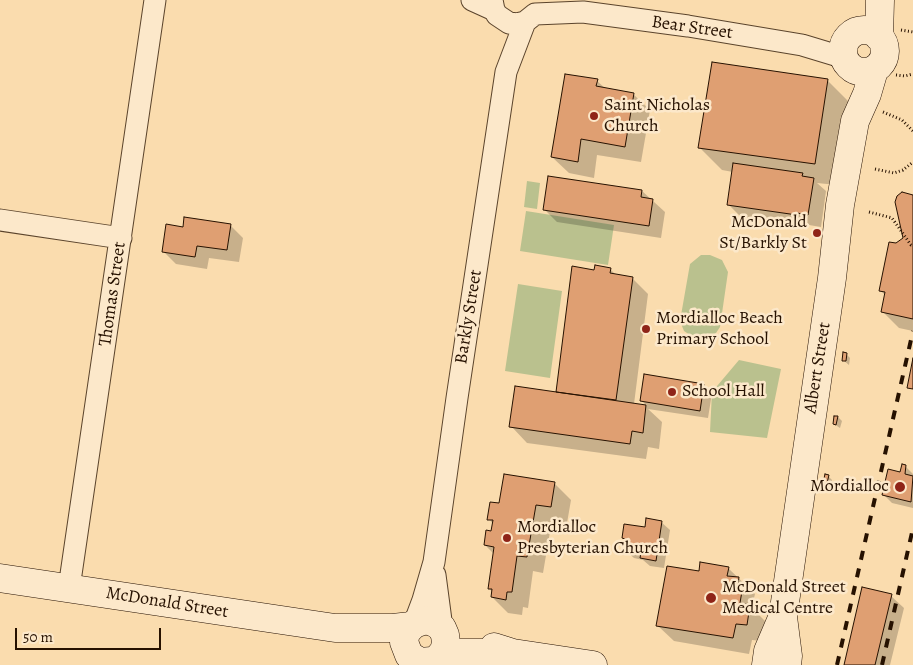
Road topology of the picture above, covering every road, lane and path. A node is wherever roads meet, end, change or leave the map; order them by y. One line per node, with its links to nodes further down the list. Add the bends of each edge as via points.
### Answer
1 (155, 0): 16 (street, Thomas Street)
2 (472, 0): 6 (street)
3 (865, 0): 7 (street, Albert Street)
4 (880, 0): 7 (street, Albert Street)
5 (537, 9): 6 (street, Bear Street, via 517,24); 7 (street, Bear Street, via 688,26); 8 (street, Barkly Street)
6 (496, 10): 8 (street, Barkly Street)
7 (863, 54): 9 (path, via 905,76); 21 (street, Albert Street)
8 (506, 72): 18 (street, Barkly Street)
9 (913, 74)
10 (883, 112): 11 (path, via 902,120)
11 (913, 131)
12 (913, 162): 13 (path, via 894,173)
13 (875, 169)
14 (869, 212): 17 (path, via 892,218)
15 (0, 220): 16 (street)
16 (121, 238): 20 (street, Thomas Street)
17 (912, 245)
18 (434, 562): 22 (street, Barkly Street); 23 (street, Barkly Street)
19 (0, 578): 20 (street, McDonald Street)
20 (69, 588): 23 (street, McDonald Street, via 335,628)
21 (782, 616): 27 (street, Albert Street); 28 (street, Albert Street)
22 (443, 630): 23 (street, via 426,620); 24 (street); 25 (street, via 444,651)
23 (408, 643): 25 (street, via 412,658 420,662)
24 (510, 653): 25 (street, via 455,653); 26 (street)
25 (435, 661)
26 (593, 665)
27 (766, 665)
28 (787, 665)

